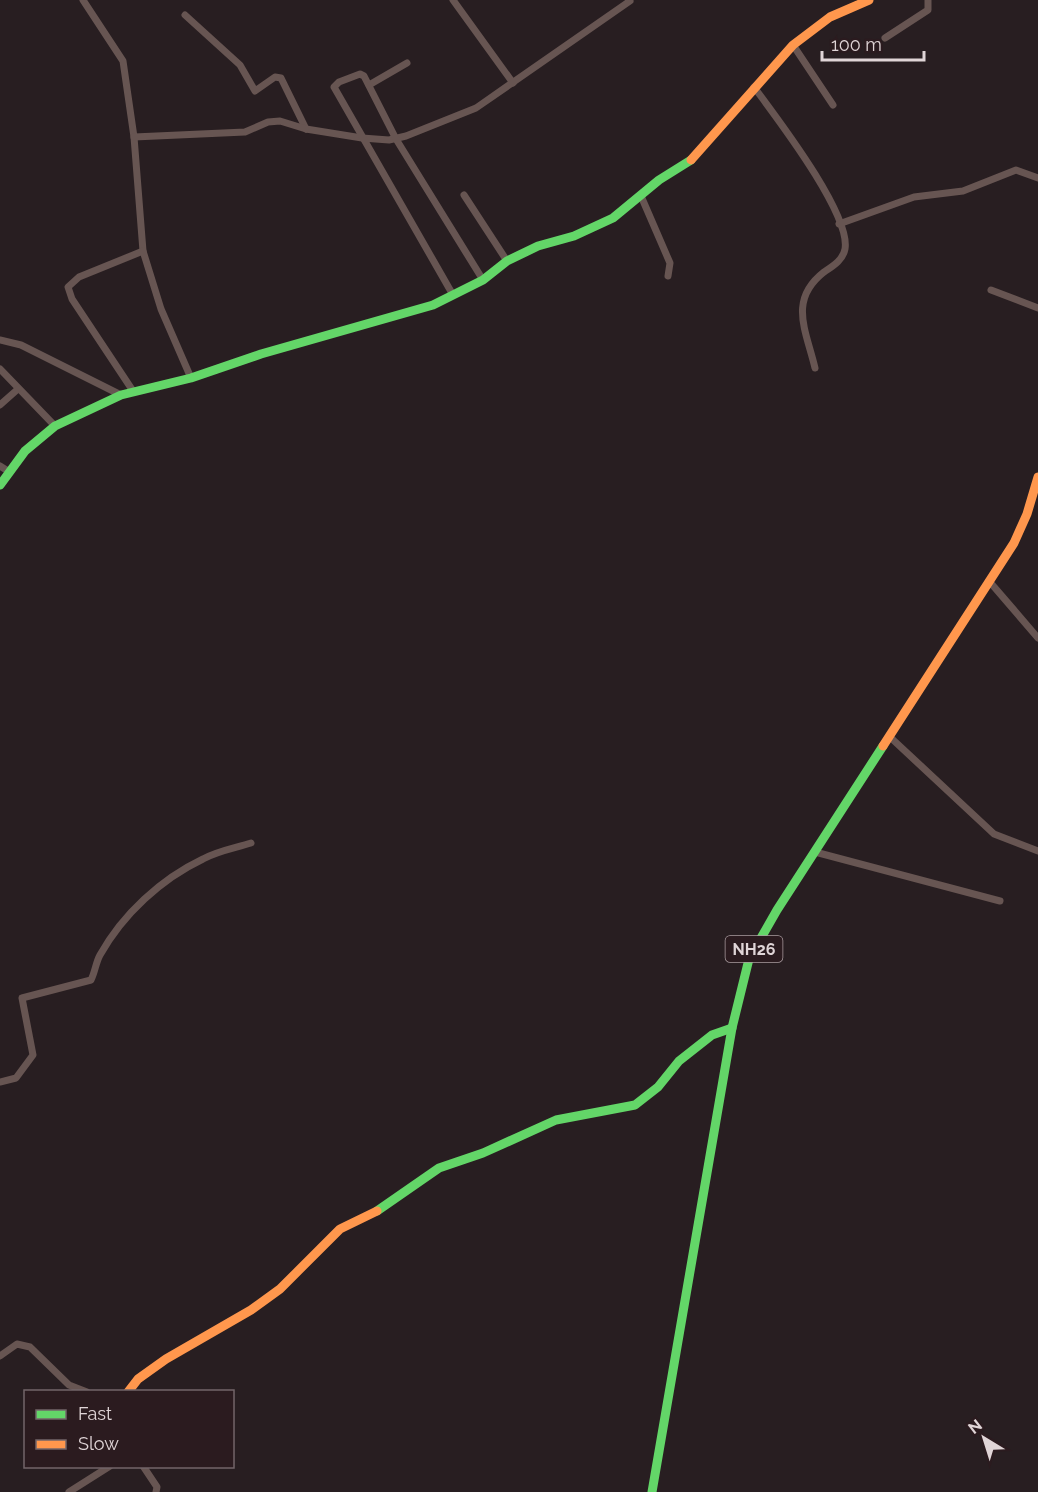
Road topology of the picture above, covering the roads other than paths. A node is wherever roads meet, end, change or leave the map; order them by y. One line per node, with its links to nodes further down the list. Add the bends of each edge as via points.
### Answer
1 (83, 0): 15 (street, via 123,61)
2 (453, 0): 10 (street)
3 (630, 0): 10 (street)
4 (869, 0): 8 (main road, via 830,16)
5 (928, 0): 7 (street, via 928,10)
6 (185, 15): 14 (street, via 240,65 255,91 275,77 281,78)
7 (885, 38)
8 (793, 45): 12 (main road); 13 (street)
9 (407, 63): 11 (street)
10 (513, 83): 17 (street, via 476,108)
11 (369, 85): 16 (street, via 360,74 334,87); 17 (street)
12 (754, 87): 20 (main road, via 721,130 691,160); 21 (street, via 805,156)
13 (833, 105)
14 (306, 129): 15 (street, via 280,121 245,132); 16 (street)
15 (134, 137): 22 (street)
16 (362, 138): 17 (street); 27 (street)
17 (396, 139): 25 (street)
18 (1038, 178): 21 (street, via 1016,170 963,191 914,197)
19 (464, 195): 23 (street)
20 (640, 196): 23 (main road, via 614,218); 24 (street, via 670,263)
21 (839, 224): 30 (street, via 845,238 840,261 819,276 802,300)
22 (143, 251): 32 (street, via 161,309); 34 (street, via 79,277 68,286)
23 (507, 261): 25 (main road)
24 (668, 276)
25 (483, 280): 27 (main road)
26 (991, 290): 28 (street)
27 (453, 295): 32 (main road)
28 (1038, 308)
29 (0, 340): 35 (street, via 21,345)
30 (815, 368)
31 (0, 369): 33 (street)
32 (191, 378): 34 (main road)
33 (18, 388): 36 (street); 37 (street)
34 (134, 391): 35 (main road)
35 (121, 395): 37 (main road)
36 (0, 405)
37 (55, 426): 38 (main road)
38 (4, 469): 40 (main road)
39 (1038, 477): 41 (main road, NH26, via 1020,529)
40 (0, 485)
41 (989, 581): 42 (street); 43 (main road, NH26)
42 (1038, 638)
43 (890, 737): 45 (street, via 994,834); 46 (main road, NH26)
44 (251, 843): 49 (street, via 205,857 167,878 123,923 98,957 91,980 22,998 33,1055 16,1078)
45 (1038, 851)
46 (815, 852): 47 (street); 48 (main road, NH26, via 757,942 743,978)
47 (1000, 901)
48 (732, 1028): 52 (main road, via 712,1035 687,1054 658,1087 635,1105 556,1120 483,1154 432,1172 377,1211 340,1229 280,1289 166,1359 138,1378); 57 (main road, NH26)
49 (0, 1082)
50 (0, 1356): 51 (street, via 17,1344 30,1347 69,1384)
51 (82, 1390)
52 (129, 1390)
53 (108, 1468): 55 (street)
54 (144, 1468): 56 (street, via 157,1487)
55 (69, 1492)
56 (156, 1492)
57 (652, 1492)

